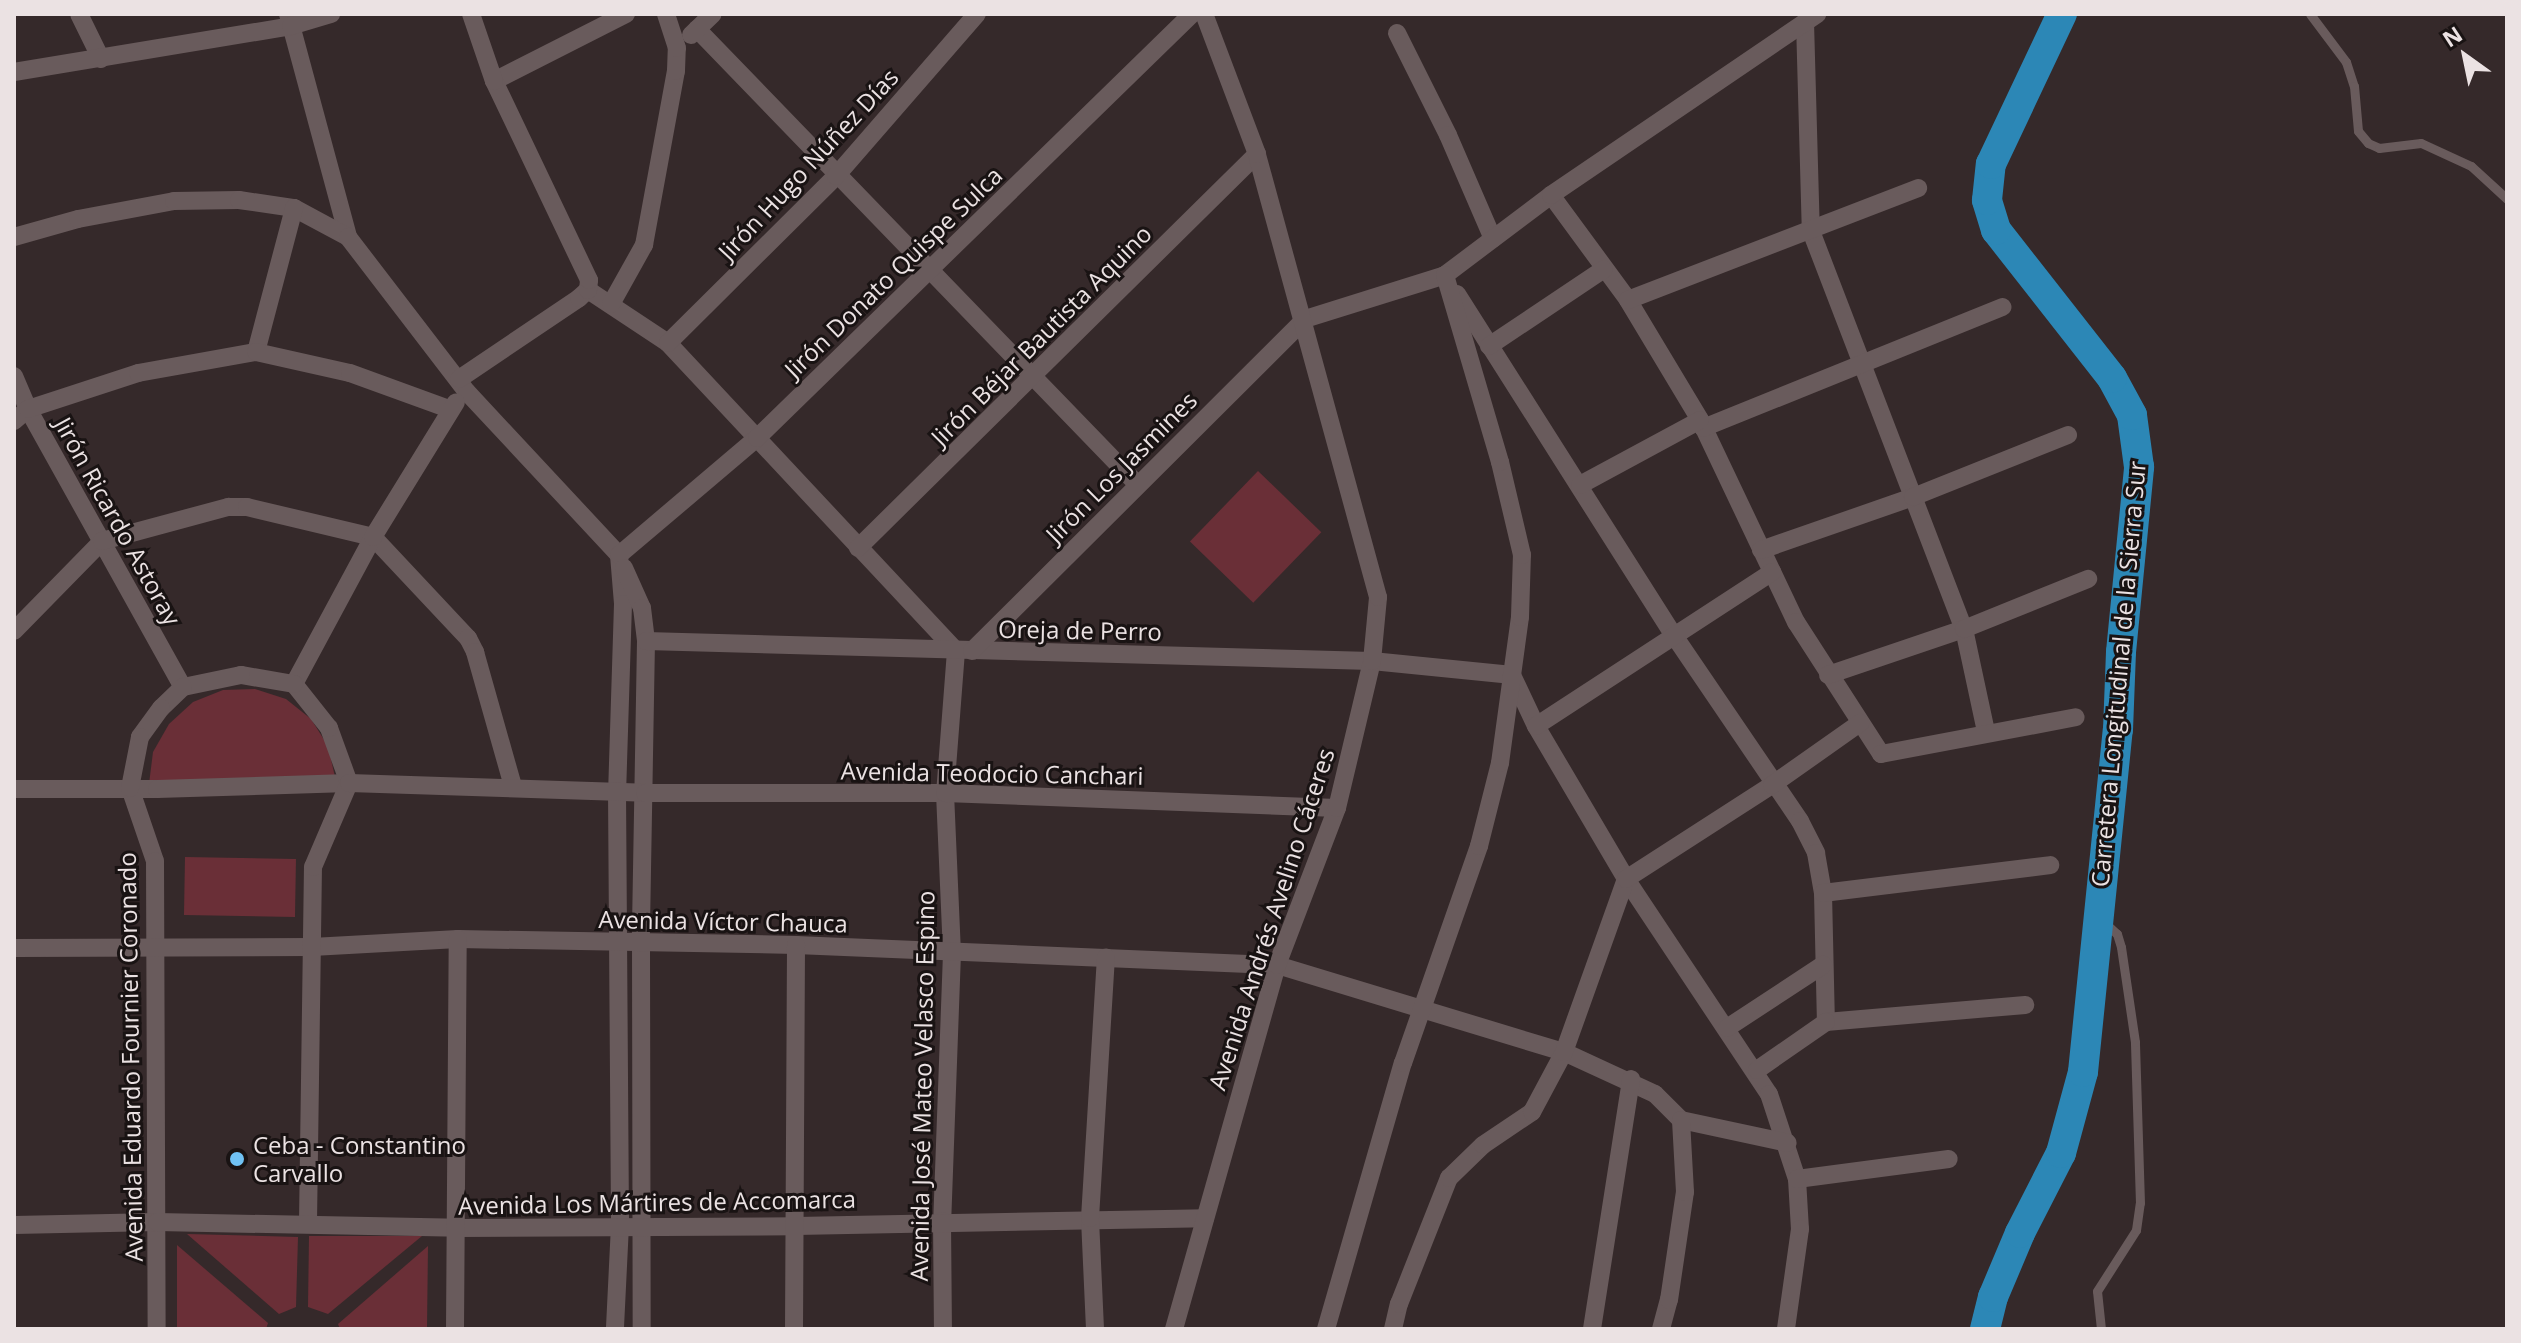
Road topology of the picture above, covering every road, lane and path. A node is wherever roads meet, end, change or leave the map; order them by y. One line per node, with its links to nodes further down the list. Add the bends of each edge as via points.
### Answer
1 (79, 14): 17 (street)
2 (331, 14): 13 (street)
3 (471, 14): 19 (street)
4 (626, 14): 19 (street)
5 (666, 14): 16 (street)
6 (713, 14): 14 (street)
7 (977, 14): 21 (street, Jirón Hugo Núñez Días)
8 (1192, 14): 31 (street, Jirón Donato Quispe Sulca)
9 (1204, 14): 20 (street, Avenida Andrés Avelino Cáceres)
10 (2062, 14): 86 (highway, Carretera Longitudinal de la Sierra Sur, via 1991,164 1987,200 1996,230 2112,378 2132,415 2139,467)
11 (2310, 14): 24 (lane, via 2346,62 2358,131 2368,143 2379,148 2421,143 2471,166)
12 (1811, 18): 23 (street); 26 (street)
13 (290, 20): 17 (street); 28 (street)
14 (697, 29): 16 (street); 21 (street)
15 (1397, 33): 29 (street)
16 (677, 48): 35 (street, via 644,245)
17 (101, 59): 18 (street)
18 (14, 72)
19 (494, 81): 33 (street, via 589,280)
20 (1257, 154): 37 (street, Avenida Andrés Avelino Cáceres); 43 (street, Jirón Béjar Bautista Aquino)
21 (836, 176): 31 (street); 38 (street, Jirón Hugo Núñez Días)
22 (1918, 188): 26 (street)
23 (1551, 195): 29 (street); 30 (street)
24 (2507, 199)
25 (294, 208): 27 (street, via 239,200 174,201); 28 (street); 40 (street)
26 (1811, 231): 34 (street); 41 (street)
27 (14, 237)
28 (348, 237): 44 (street)
29 (1493, 239): 32 (street)
30 (1604, 269): 34 (street); 39 (street)
31 (931, 271): 43 (street); 49 (street, Jirón Donato Quispe Sulca)
32 (1445, 275): 37 (street); 39 (street); 66 (street, via 1522,555)
33 (588, 290): 35 (street); 44 (street)
34 (1628, 300): 47 (street)
35 (611, 304): 38 (street)
36 (2002, 307): 41 (street)
37 (1305, 319): 50 (street, Jirón Los Jasmines); 65 (street, Avenida Andrés Avelino Cáceres, via 1378,597)
38 (668, 343): 49 (street)
39 (1489, 346): 51 (street)
40 (256, 352): 45 (street, via 350,373); 46 (street, via 138,373)
41 (1862, 366): 47 (street); 52 (street)
42 (14, 376): 46 (street, Jirón Ricardo Astoray)
43 (1035, 376): 50 (street); 55 (street, Jirón Béjar Bautista Aquino)
44 (463, 385): 45 (street); 57 (street)
45 (449, 409): 53 (street)
46 (21, 415): 54 (street, Jirón Ricardo Astoray)
47 (1702, 424): 51 (street); 56 (street)
48 (2068, 435): 52 (street)
49 (757, 438): 55 (street); 57 (street, Jirón Donato Quispe Sulca)
50 (1137, 484): 64 (street, Jirón Los Jasmines)
51 (1580, 485): 62 (street)
52 (1913, 497): 56 (street); 60 (street)
53 (373, 537): 54 (street, via 228,507); 68 (street); 76 (street, via 468,638)
54 (102, 541): 61 (street); 69 (street, Jirón Ricardo Astoray)
55 (858, 548): 64 (street)
56 (1761, 550): 58 (street)
57 (619, 555): 63 (street, via 642,608); 79 (street, via 623,604)
58 (1772, 572): 62 (street); 67 (street)
59 (2088, 579): 60 (street)
60 (1964, 629): 67 (street); 73 (street)
61 (14, 631)
62 (1675, 637): 72 (street); 75 (street)
63 (646, 641): 64 (street, Oreja de Perro); 80 (street)
64 (964, 651): 65 (street, Oreja de Perro); 81 (street, Avenida José Mateo Velasco Espino)
65 (1372, 661): 66 (street, Oreja de Perro); 82 (street, Avenida Andrés Avelino Cáceres)
66 (1512, 675): 72 (street); 99 (street, via 1500,763 1479,846)
67 (1828, 675): 71 (street)
68 (294, 684): 69 (street, via 241,675); 74 (street, via 329,728)
69 (183, 687): 77 (street, via 140,737)
70 (2076, 717): 73 (street)
71 (1860, 723): 73 (street, via 1881,754); 75 (street)
72 (1536, 726): 84 (street)
73 (1986, 732)
74 (349, 783): 76 (street, Avenida Teodocio Canchari); 77 (street, Avenida Teodocio Canchari); 92 (street, via 313,867)
75 (1772, 785): 84 (street); 85 (street, via 1816,853)
76 (513, 786): 79 (street, Avenida Teodocio Canchari)
77 (130, 788): 78 (street, Avenida Teodocio Canchari); 90 (street, Avenida Eduardo Fournier Coronado, via 155,861)
78 (14, 789)
79 (617, 791): 80 (street, Avenida Teodocio Canchari); 88 (street)
80 (645, 793): 81 (street, Avenida Teodocio Canchari); 89 (street)
81 (945, 793): 82 (street, Avenida Teodocio Canchari); 94 (street, Avenida José Mateo Velasco Espino)
82 (1337, 808): 96 (street, Avenida Andrés Avelino Cáceres)
83 (2050, 865): 85 (street)
84 (1626, 879): 101 (street); 102 (street)
85 (1823, 893): 97 (street)
86 (2098, 918): 132 (highway, Carretera Longitudinal de la Sierra Sur, via 2083,1072 2065,1140 1993,1297); 133 (lane, via 2117,934 2121,947 2135,1042 2140,1203 2136,1230 2097,1291)
87 (458, 939): 88 (street, Avenida Víctor Chauca); 92 (street, Avenida Víctor Chauca); 118 (street)
88 (617, 942): 89 (street, Avenida Víctor Chauca); 115 (street)
89 (641, 942): 91 (street, Avenida Víctor Chauca); 116 (street)
90 (156, 945): 92 (street, Avenida Víctor Chauca); 93 (street, Avenida Víctor Chauca); 112 (street, Avenida Eduardo Fournier Coronado)
91 (796, 945): 94 (street, Avenida Víctor Chauca); 117 (street)
92 (312, 947): 113 (street)
93 (14, 948)
94 (952, 953): 95 (street, Avenida Víctor Chauca); 111 (street, Avenida José Mateo Velasco Espino)
95 (1106, 957): 96 (street, Avenida Víctor Chauca); 109 (street)
96 (1277, 965): 99 (street, Avenida Víctor Chauca); 110 (street, Avenida Andrés Avelino Cáceres)
97 (1823, 965): 100 (street); 101 (street)
98 (2025, 1005): 100 (street)
99 (1424, 1011): 102 (street, Avenida Víctor Chauca); 127 (street, via 1403,1063)
100 (1826, 1022): 103 (street)
101 (1727, 1028): 103 (street)
102 (1564, 1052): 104 (street, Avenida Víctor Chauca); 128 (street, via 1532,1112 1483,1145 1449,1178)
103 (1757, 1070): 106 (street)
104 (1631, 1079): 105 (street, Avenida Víctor Chauca); 129 (street)
105 (1681, 1120): 106 (street); 130 (street, via 1685,1192)
106 (1788, 1143): 108 (street)
107 (1949, 1159): 108 (street)
108 (1797, 1179): 131 (street, via 1800,1229)
109 (1090, 1218): 110 (street, Avenida Los Mártires de Accomarca); 111 (street, Avenida Los Mártires de Accomarca); 125 (street)
110 (1205, 1218): 126 (street, Avenida Andrés Avelino Cáceres)
111 (942, 1221): 117 (street, Avenida Los Mártires de Accomarca); 124 (street, Avenida José Mateo Velasco Espino)
112 (157, 1222): 113 (street, Avenida Los Mártires de Accomarca); 114 (street, Avenida Los Mártires de Accomarca); 119 (street, Avenida Eduardo Fournier Coronado)
113 (308, 1223): 118 (street, Avenida Los Mártires de Accomarca)
114 (14, 1225)
115 (620, 1225): 116 (street, Avenida Los Mártires de Accomarca); 118 (street, Avenida Los Mártires de Accomarca); 121 (street)
116 (644, 1225): 117 (street, Avenida Los Mártires de Accomarca); 122 (street)
117 (796, 1226): 123 (street)
118 (458, 1228): 120 (street)
119 (157, 1329)
120 (455, 1329)
121 (615, 1329)
122 (642, 1329)
123 (794, 1329)
124 (943, 1329)
125 (1095, 1329)
126 (1174, 1329)
127 (1326, 1329)
128 (1393, 1329)
129 (1592, 1329)
130 (1661, 1329)
131 (1786, 1329)
132 (1985, 1329)
133 (2101, 1329)

